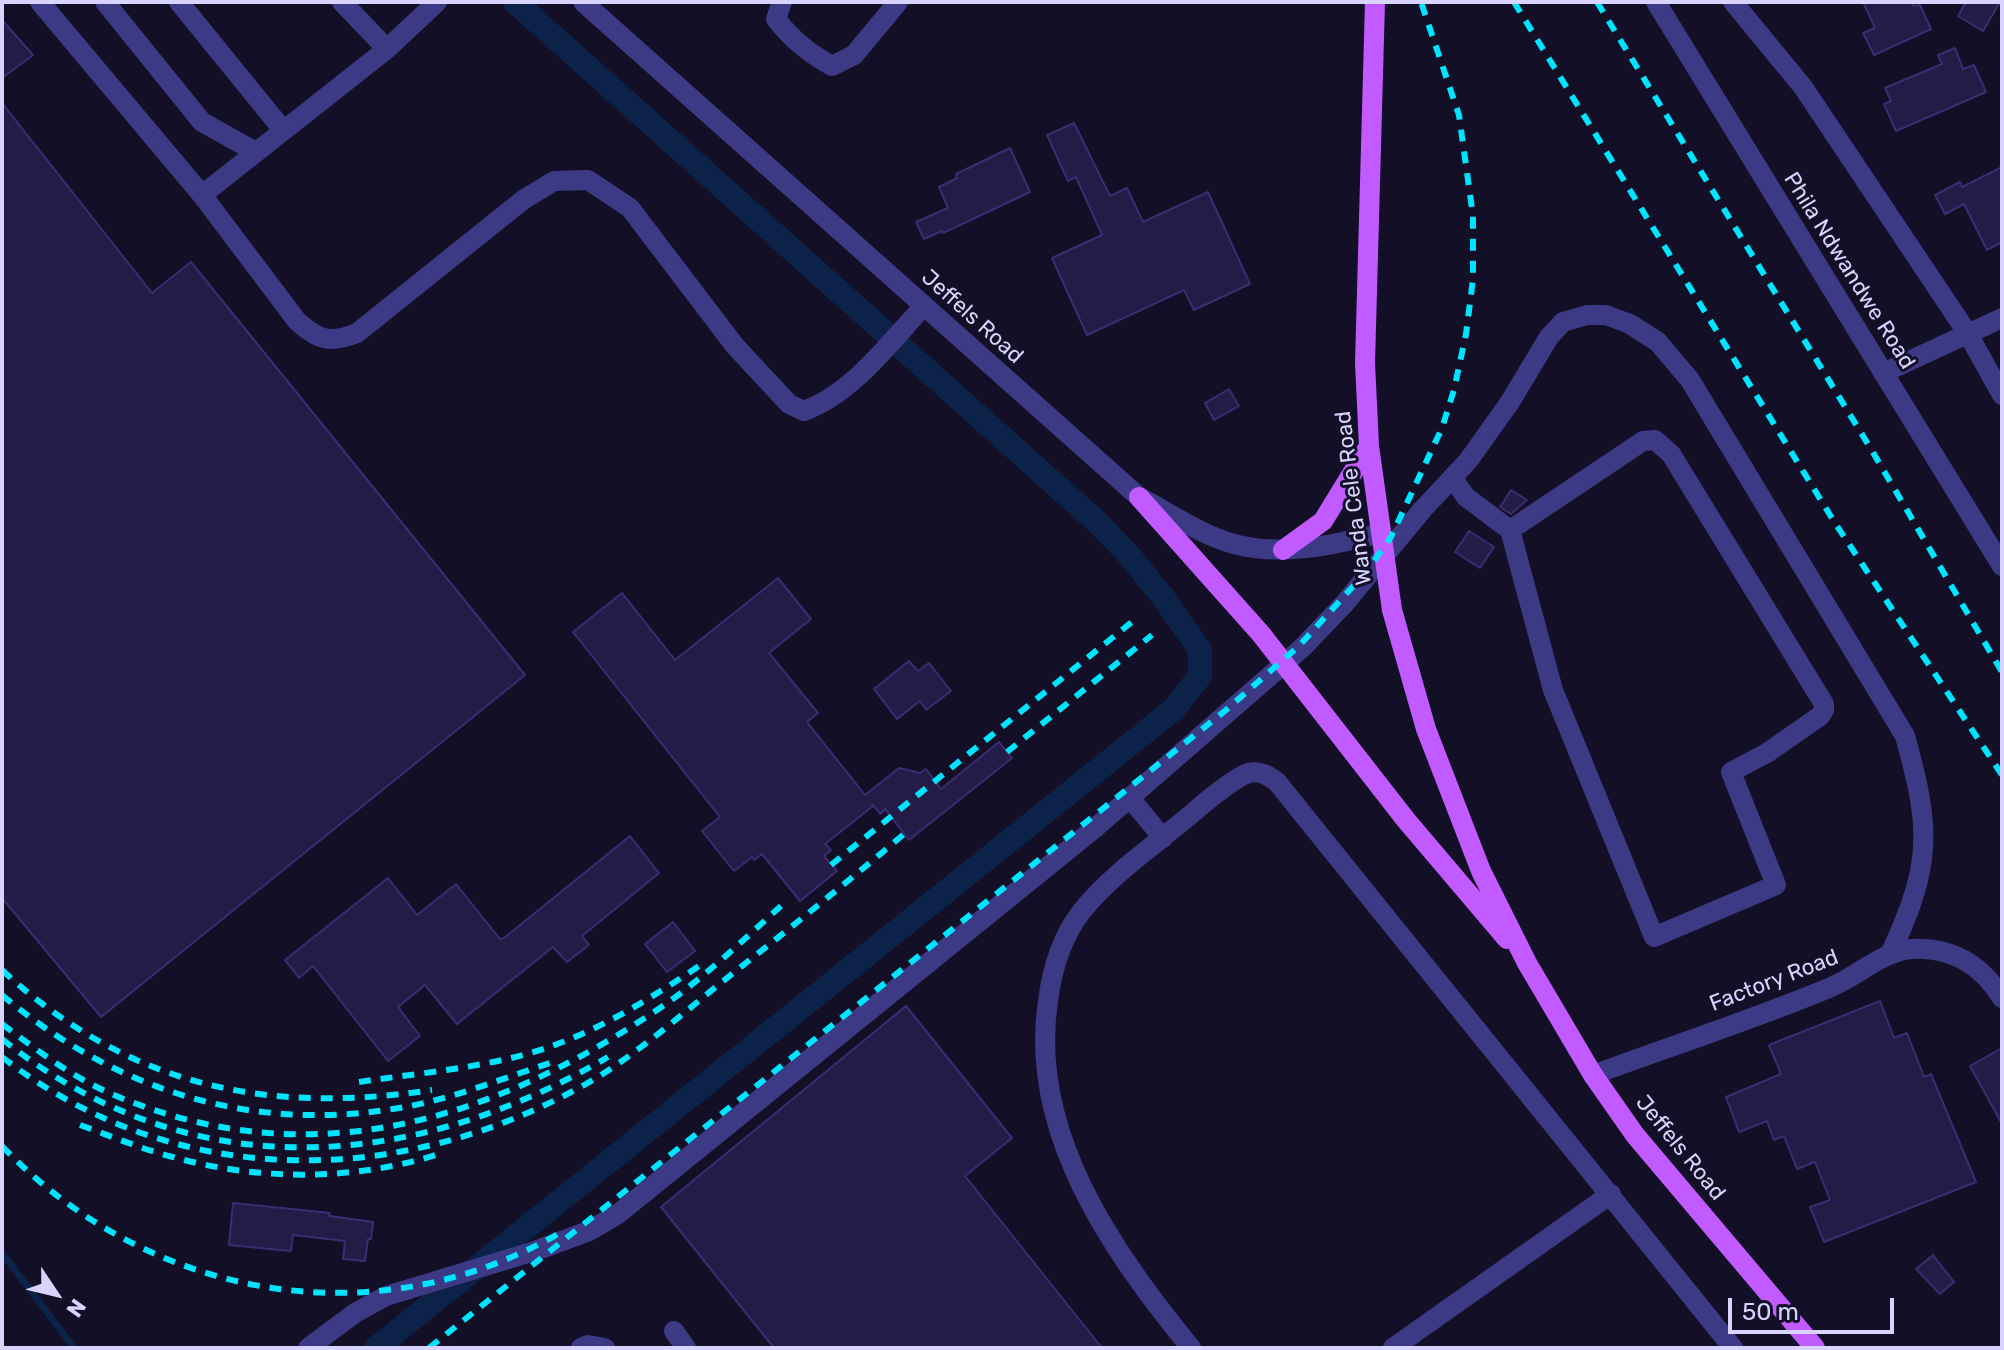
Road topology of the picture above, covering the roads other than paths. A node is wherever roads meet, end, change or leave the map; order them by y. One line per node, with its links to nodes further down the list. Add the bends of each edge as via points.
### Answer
1 (40, 2): 15 (street)
2 (105, 2): 14 (street, via 202,122)
3 (179, 2): 13 (street)
4 (437, 2): 12 (street)
5 (583, 2): 16 (street, Jeffels Road)
6 (782, 2): 7 (street, via 776,19 790,37 832,66 854,55)
7 (898, 2)
8 (1375, 2): 21 (main road, Wanda Cele Road, via 1365,363)
9 (1656, 2): 19 (street, Phila Ndwandwe Road)
10 (1733, 2): 18 (street, via 1803,87)
11 (355, 6): 12 (street)
12 (387, 49): 13 (street)
13 (283, 130): 14 (street)
14 (256, 152): 15 (street)
15 (202, 195): 16 (street, via 297,321 309,332 339,341 357,333 523,200 566,179 588,180 630,208 735,346 789,404 804,411 823,404 866,367)
16 (924, 306): 23 (street, Jeffels Road)
17 (2002, 318): 18 (street)
18 (1968, 334): 19 (street); 20 (street)
19 (1883, 373): 27 (street, Phila Ndwandwe Road)
20 (2002, 395)
21 (1369, 446): 25 (main road, Wanda Cele Road); 26 (main road, via 1323,521)
22 (1453, 479): 24 (street, via 1466,497); 28 (street, via 1302,648); 30 (street, via 1563,322 1606,315 1658,342 1690,380 1905,736 1920,790 1922,872)
23 (1139, 497): 26 (street, Jeffels Road, via 1231,544); 31 (main road, via 1261,634 1406,820)
24 (1510, 530): 24 (street, via 1643,441 1655,440 1671,454 1824,710 1767,753 1731,772 1776,885 1654,937 1553,690)
25 (1381, 533): 26 (street, Jeffels Road); 31 (main road, Wanda Cele Road, via 1392,610 1431,743 1481,871)
26 (1283, 550)
27 (2002, 566)
28 (1130, 798): 29 (street); 35 (street, via 618,1214 535,1251 386,1296)
29 (1163, 838): 34 (street, via 1207,799 1249,773 1277,782); 38 (street, via 1082,911 1067,935 1052,973 1044,1065 1058,1126 1101,1226)
30 (1891, 952): 32 (street, Factory Road, via 1944,950 1970,962); 33 (street, Factory Road, via 1832,987)
31 (1527, 963): 33 (main road, Jeffels Road)
32 (2002, 998)
33 (1593, 1075): 41 (main road, Jeffels Road, via 1635,1135)
34 (1611, 1194): 39 (street); 40 (street)
35 (308, 1348)
36 (581, 1348): 37 (street)
37 (605, 1348)
38 (1191, 1348)
39 (1393, 1348)
40 (1733, 1348)
41 (1815, 1348)

